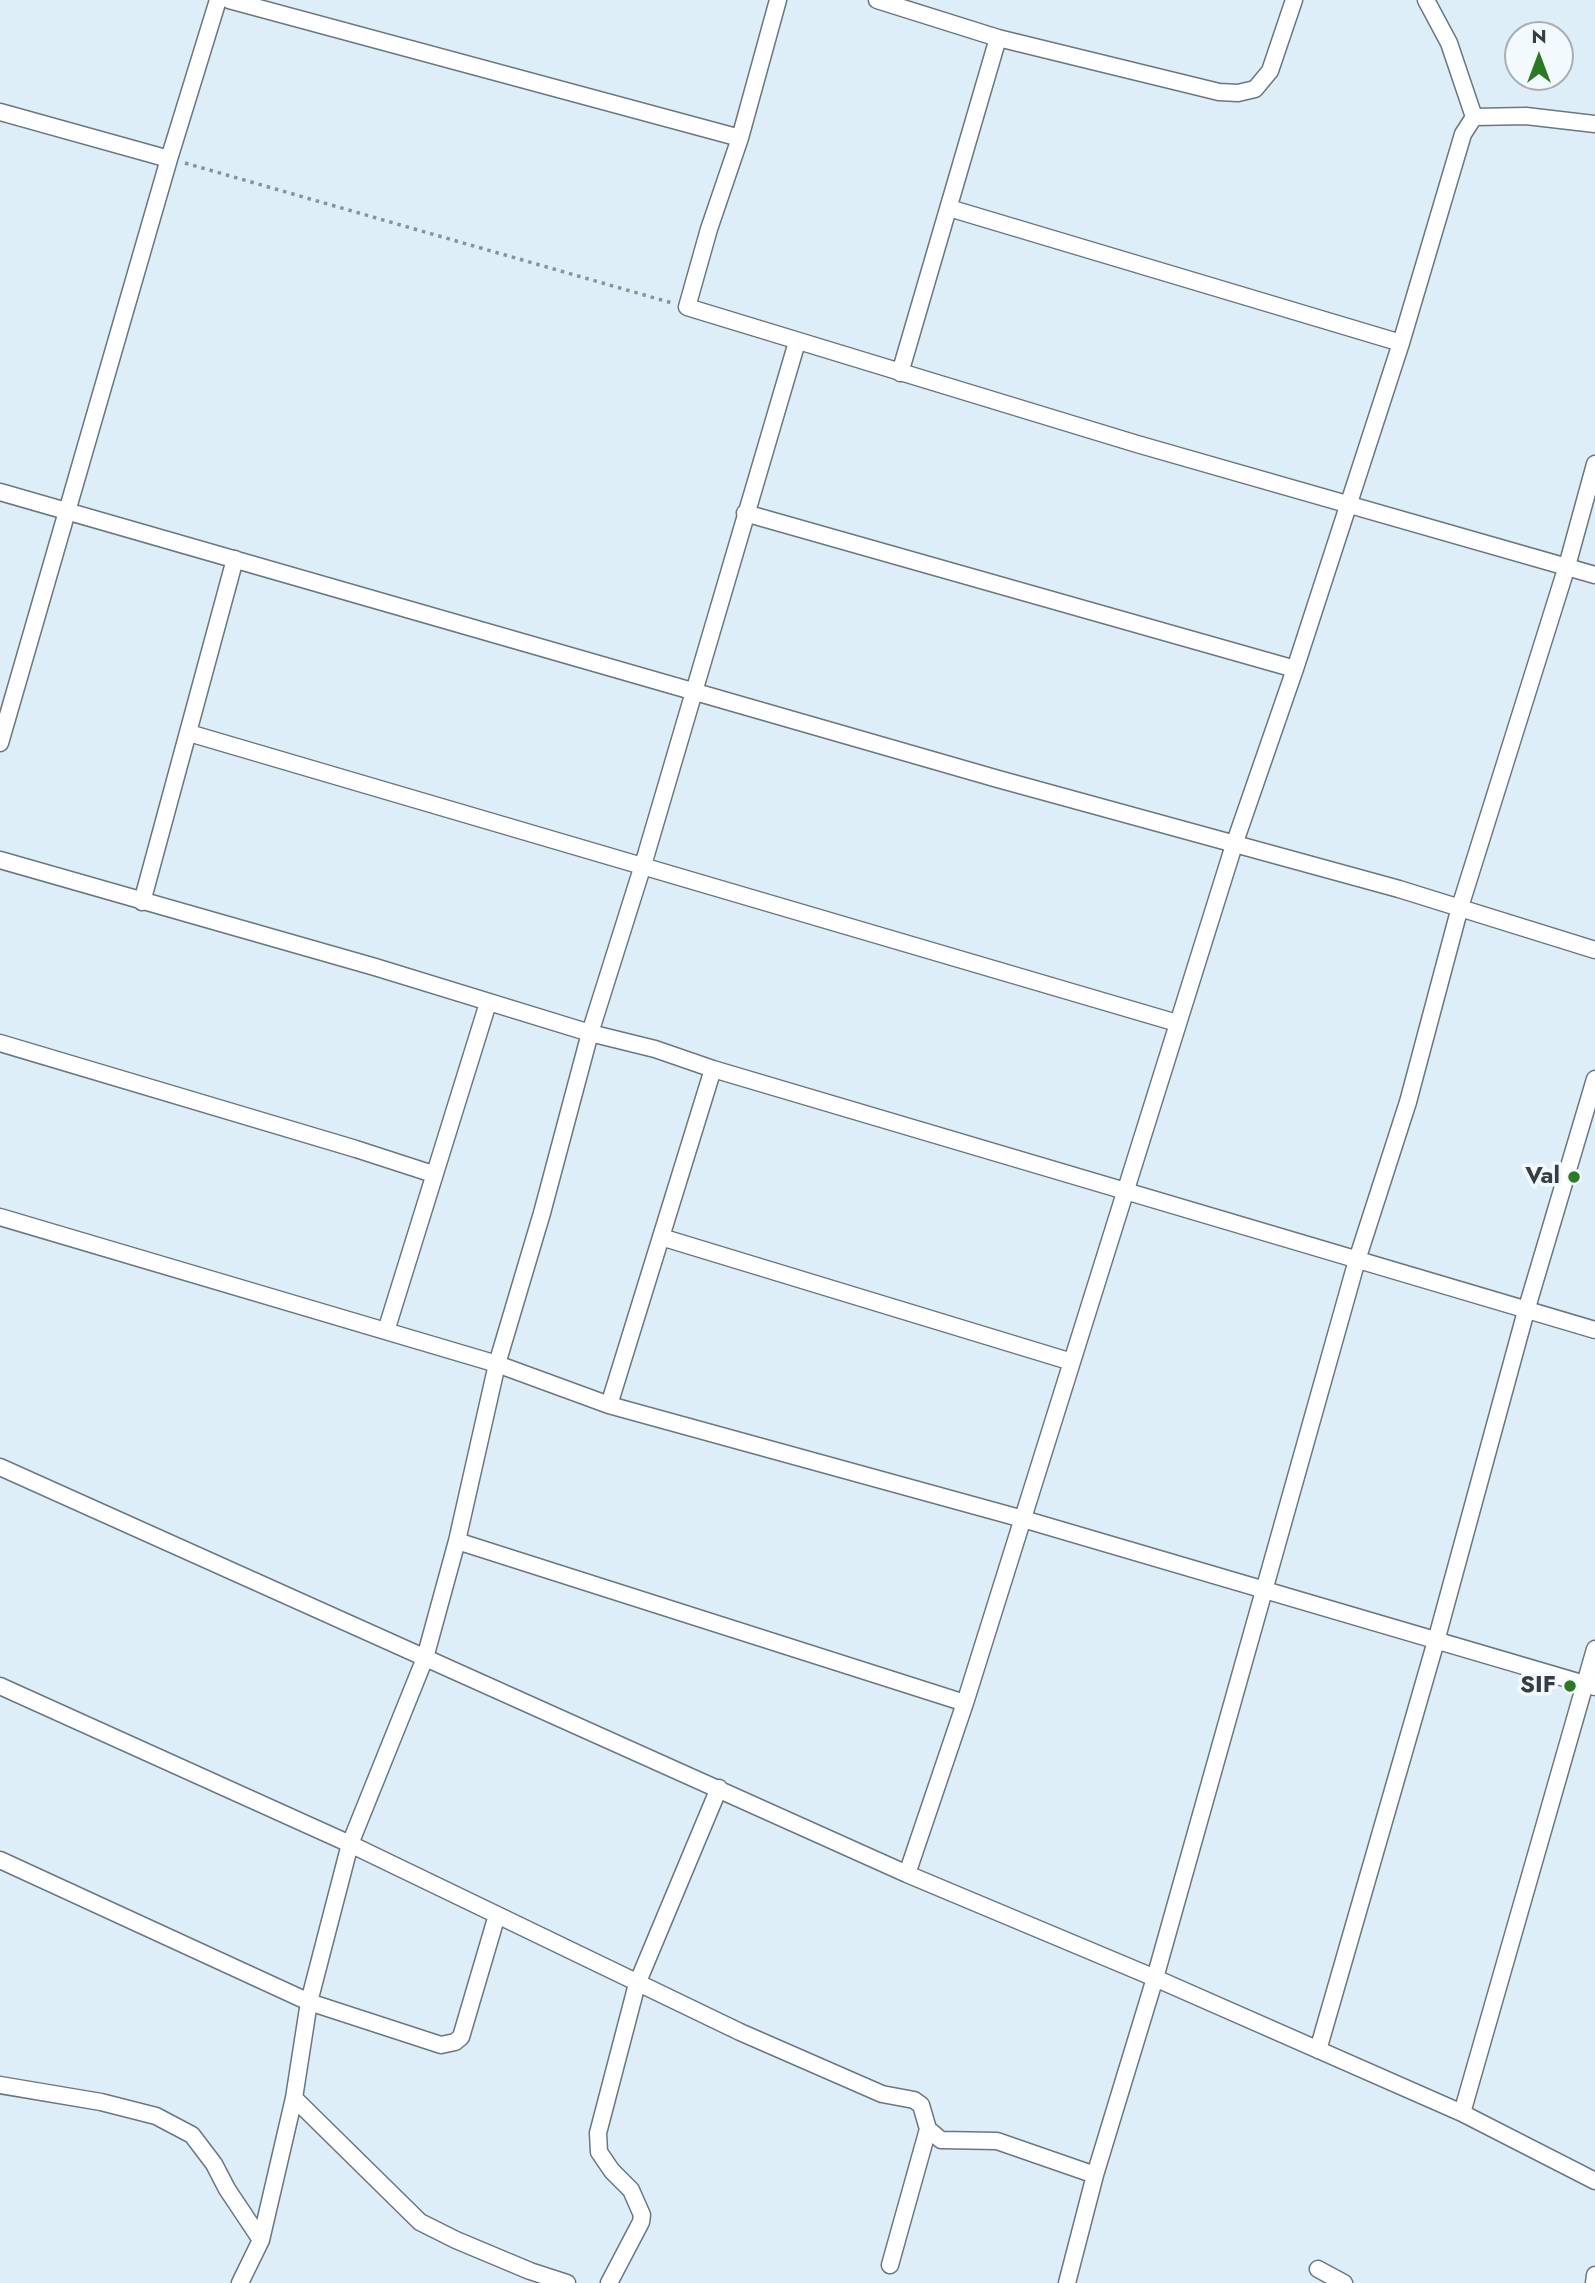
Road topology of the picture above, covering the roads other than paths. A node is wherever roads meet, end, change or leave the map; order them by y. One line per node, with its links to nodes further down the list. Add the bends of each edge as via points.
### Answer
1 (218, 0): 13 (street)
2 (229, 0): 12 (street)
3 (778, 0): 12 (street)
4 (1294, 0): 7 (street, via 1270,71 1255,89 1238,93)
5 (1426, 0): 9 (street, via 1449,43)
6 (887, 1): 7 (street)
7 (998, 38): 14 (street)
8 (2, 113): 11 (street); 13 (street)
9 (1474, 117): 10 (street, via 1526,116); 16 (street, via 1463,134)
10 (1595, 124)
11 (0, 130)
12 (740, 138): 15 (street, via 687,307)
13 (169, 159): 21 (street)
14 (949, 208): 16 (street); 17 (street)
15 (797, 342): 17 (street); 22 (street)
16 (1401, 343): 20 (street)
17 (900, 373): 20 (street)
18 (1595, 464): 24 (street)
19 (0, 492): 21 (street)
20 (1349, 504): 24 (street); 26 (street)
21 (67, 510): 23 (street); 29 (street)
22 (745, 513): 26 (street); 27 (street)
23 (235, 559): 27 (street); 28 (street)
24 (1567, 566): 25 (street); 34 (street)
25 (1595, 575)
26 (1294, 669): 30 (street)
27 (694, 692): 30 (street); 32 (street)
28 (189, 733): 32 (street); 33 (street)
29 (0, 743)
30 (1234, 845): 34 (street); 37 (street)
31 (0, 860): 33 (street)
32 (643, 865): 37 (street); 38 (street)
33 (142, 902): 36 (street)
34 (1460, 907): 35 (street); 46 (street, via 1408,1102)
35 (1595, 950)
36 (488, 1003): 38 (street); 42 (street)
37 (1177, 1023): 43 (street)
38 (590, 1033): 40 (street); 51 (street)
39 (0, 1043): 42 (street)
40 (713, 1069): 43 (street); 45 (street)
41 (1595, 1079): 47 (street)
42 (433, 1174): 49 (street)
43 (1127, 1191): 46 (street); 50 (street)
44 (0, 1217): 49 (street)
45 (661, 1237): 50 (street); 52 (street)
46 (1357, 1260): 47 (street); 56 (street)
47 (1526, 1311): 48 (street); 57 (street)
48 (1595, 1329)
49 (386, 1331): 51 (street)
50 (1072, 1362): 54 (street)
51 (497, 1364): 52 (street); 55 (street)
52 (609, 1405): 54 (street)
53 (0, 1467): 59 (street)
54 (1023, 1519): 56 (street); 62 (street)
55 (457, 1541): 59 (street); 62 (street)
56 (1265, 1590): 57 (street); 68 (street)
57 (1436, 1641): 60 (street); 71 (street)
58 (1595, 1650): 60 (street)
59 (425, 1658): 63 (street); 64 (street)
60 (1590, 1685): 74 (street)
61 (0, 1686): 64 (street)
62 (965, 1703): 66 (street)
63 (719, 1788): 66 (street); 69 (street)
64 (350, 1844): 67 (street); 70 (street)
65 (0, 1860): 70 (street)
66 (907, 1874): 68 (street)
67 (497, 1915): 69 (street); 70 (street, via 461,2036 455,2042 434,2044)
68 (1154, 1978): 71 (street); 76 (street)
69 (637, 1984): 75 (street, via 882,2094 914,2100 921,2105); 85 (street, via 598,2133 599,2152 631,2190 642,2215)
70 (309, 2002): 73 (street)
71 (1318, 2050): 74 (street)
72 (0, 2085): 78 (street, via 156,2116 192,2135)
73 (294, 2098): 78 (street); 82 (street, via 420,2222)
74 (1462, 2113): 77 (street)
75 (928, 2129): 76 (street, via 941,2140 997,2141); 79 (street)
76 (1095, 2175): 86 (street)
77 (1595, 2181)
78 (261, 2240): 83 (street)
79 (890, 2264)
80 (1318, 2269): 87 (street)
81 (1595, 2275): 88 (street)
82 (528, 2277): 84 (street)
83 (240, 2283)
84 (567, 2283)
85 (609, 2283)
86 (1067, 2283)
87 (1344, 2283)
88 (1594, 2283)

